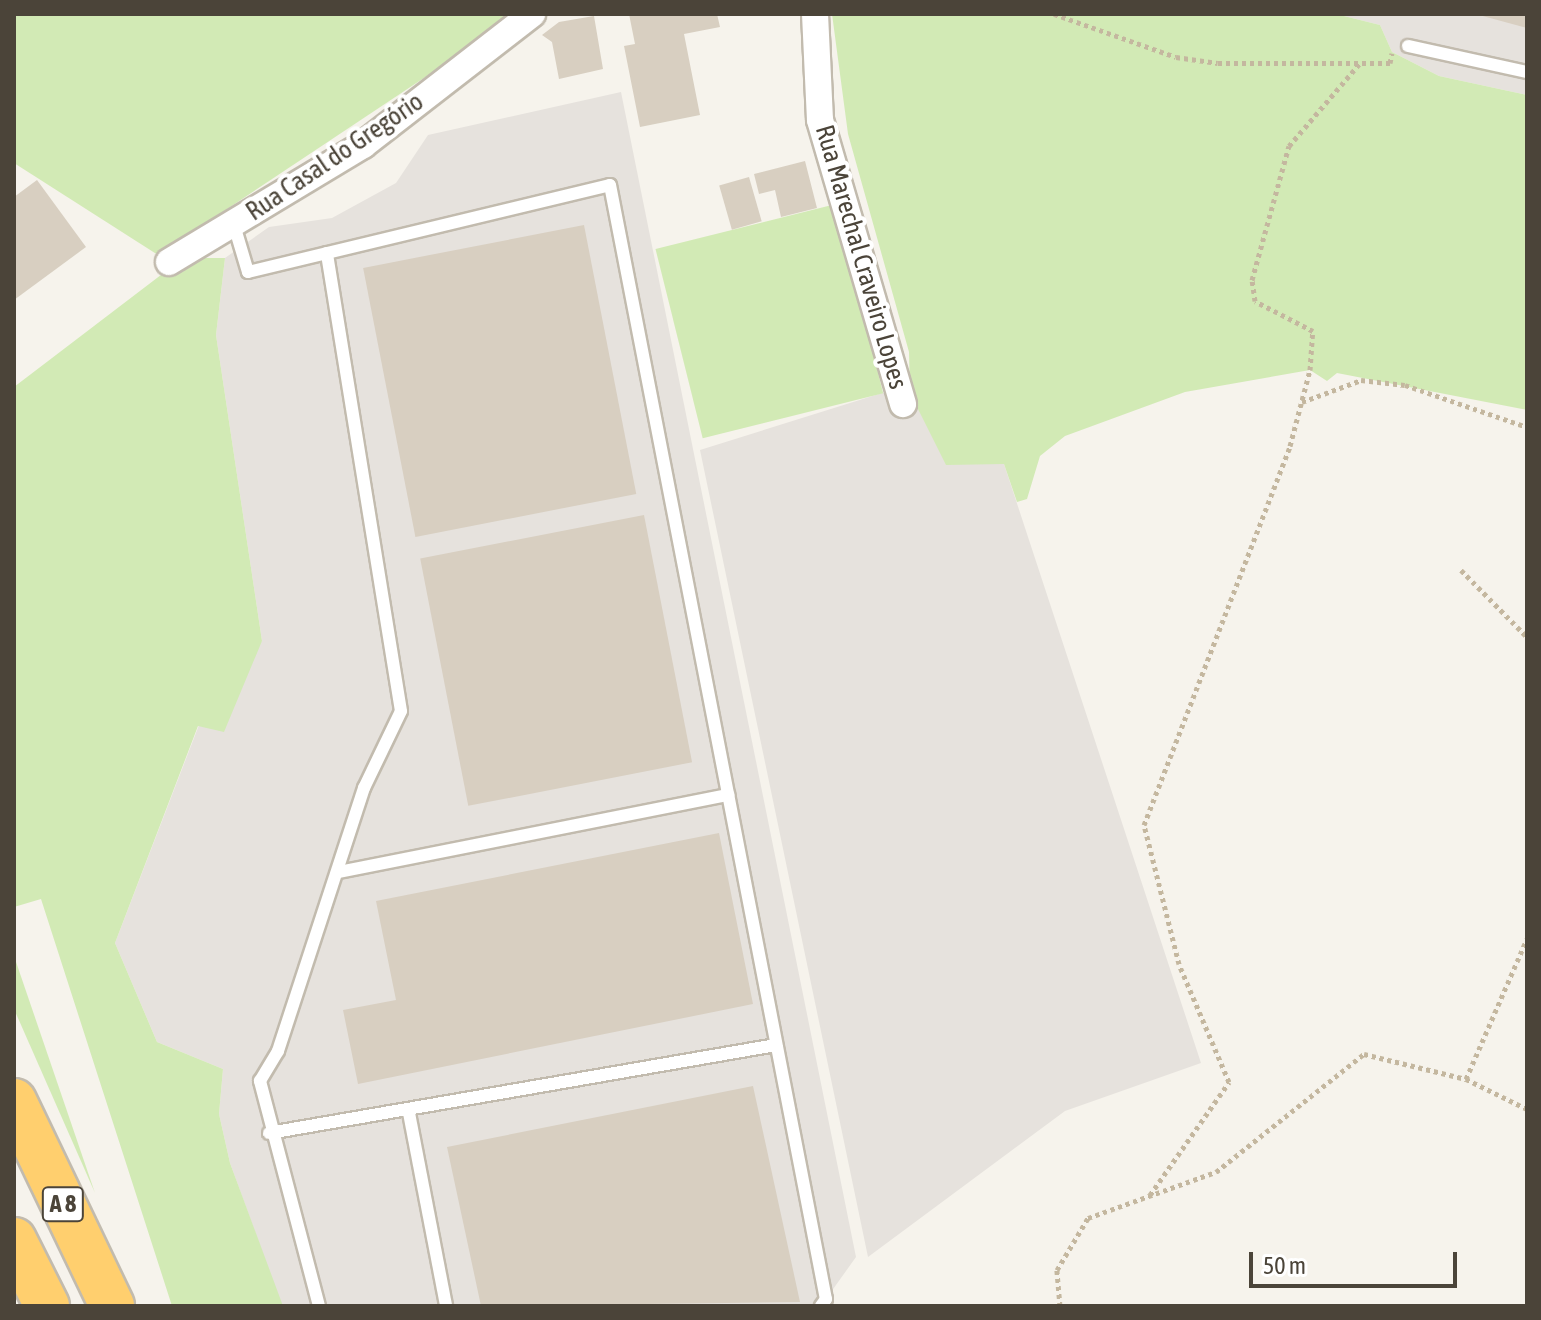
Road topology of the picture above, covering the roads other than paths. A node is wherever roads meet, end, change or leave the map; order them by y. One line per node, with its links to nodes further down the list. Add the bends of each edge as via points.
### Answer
1 (532, 14): 5 (street, Rua Casal do Gregório, via 363,145)
2 (815, 14): 8 (street, Rua Marechal Craveiro Lopes, via 820,120)
3 (1408, 46): 4 (lane)
4 (1527, 72)
5 (234, 225): 6 (lane, via 248,272); 7 (street, Rua Casal do Gregório)
6 (327, 253): 9 (lane, via 610,185); 10 (lane, via 401,711 364,788)
7 (169, 262)
8 (903, 404)
9 (728, 795): 10 (lane); 11 (lane)
10 (339, 872): 14 (lane, via 278,1051 260,1081)
11 (776, 1045): 13 (lane); 20 (lane, via 826,1299)
12 (14, 1101): 17 (highway, A 8)
13 (409, 1113): 14 (lane); 19 (lane)
14 (269, 1133): 18 (lane)
15 (14, 1240): 16 (highway, A 8)
16 (47, 1306)
17 (112, 1306)
18 (319, 1306)
19 (446, 1306)
20 (821, 1306)

